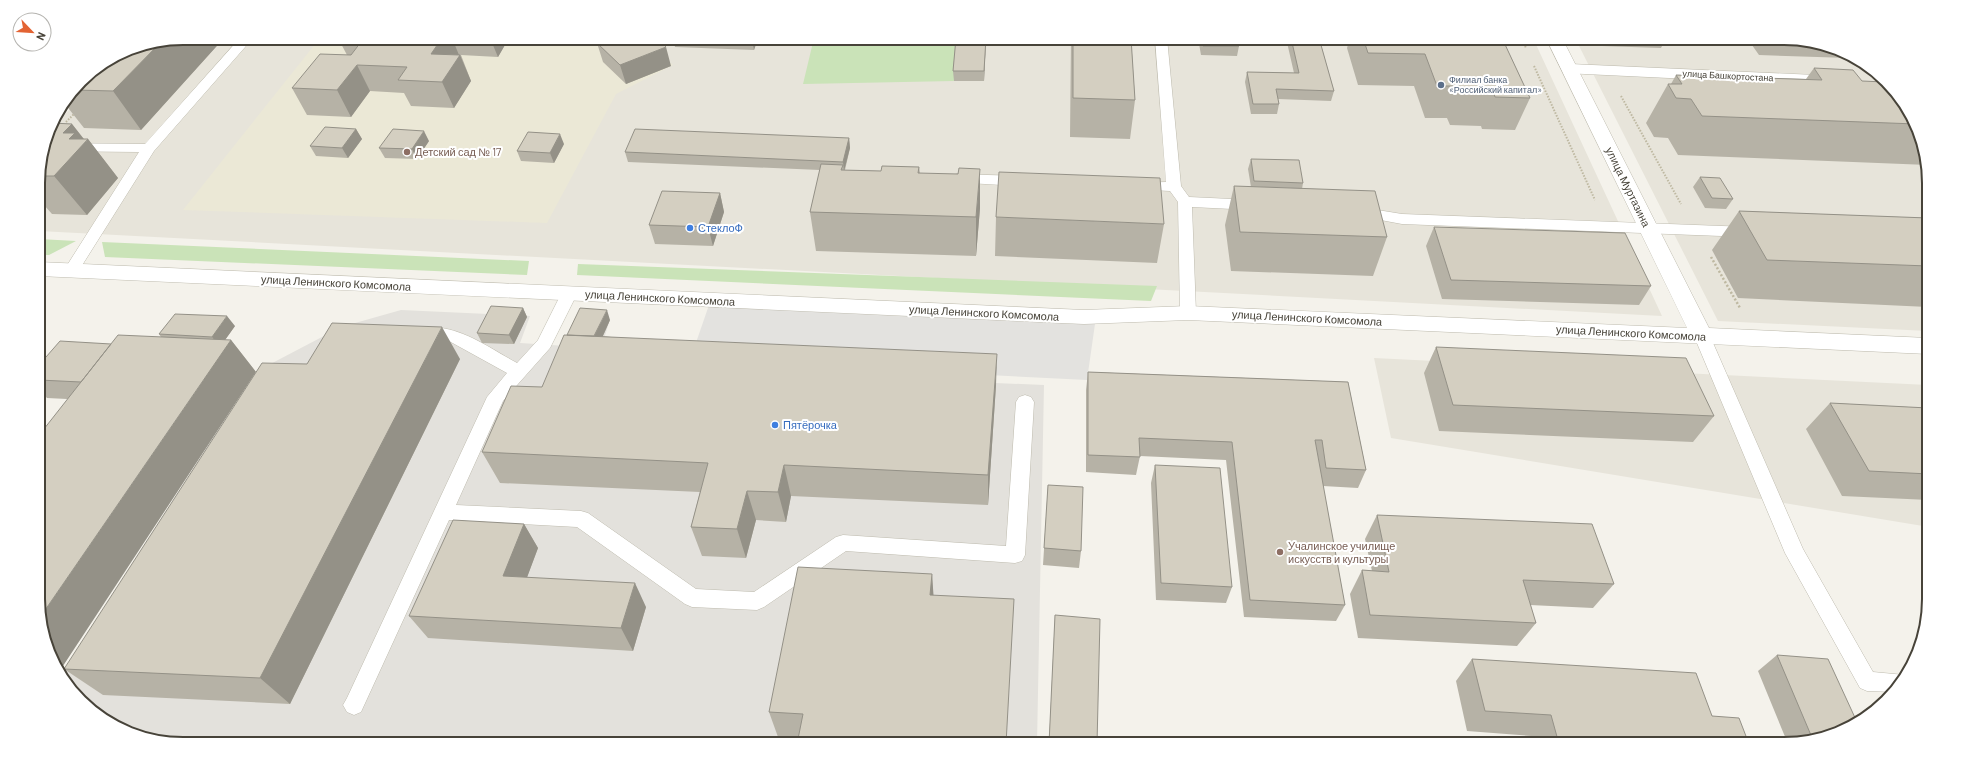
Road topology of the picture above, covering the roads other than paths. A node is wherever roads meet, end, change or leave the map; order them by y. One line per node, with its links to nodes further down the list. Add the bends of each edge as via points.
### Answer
1 (241, 45): 7 (lane)
2 (1162, 45): 11 (lane)
3 (1558, 45): 4 (street, улица Муртазина)
4 (1570, 69): 5 (street, улица Башкортостана); 15 (street, улица Муртазина)
5 (1832, 81)
6 (50, 147): 7 (lane)
7 (149, 148): 18 (lane)
8 (944, 178): 9 (lane)
9 (1031, 182)
10 (1126, 185): 11 (lane)
11 (1174, 187): 12 (lane)
12 (1185, 202): 13 (lane); 20 (lane)
13 (1265, 205)
14 (1343, 210): 15 (lane, via 1402,219)
15 (1647, 227): 16 (lane); 22 (street, улица Муртазина)
16 (1765, 232)
17 (45, 269): 18 (street, улица Ленинского Комсомола)
18 (71, 271): 19 (street, улица Ленинского Комсомола)
19 (569, 294): 20 (street, улица Ленинского Комсомола, via 1084,317); 24 (lane, via 544,344)
20 (1188, 313): 22 (street, улица Ленинского Комсомола)
21 (407, 334): 24 (lane, via 452,335)
22 (1702, 336): 23 (street, улица Ленинского Комсомола); 27 (lane, via 1796,553 1867,681)
23 (1922, 346)
24 (519, 372): 26 (lane, via 496,397)
25 (1025, 402): 26 (lane, via 1015,555 843,543 757,601 692,598 581,520)
26 (443, 512): 28 (lane)
27 (1893, 683)
28 (354, 705)

